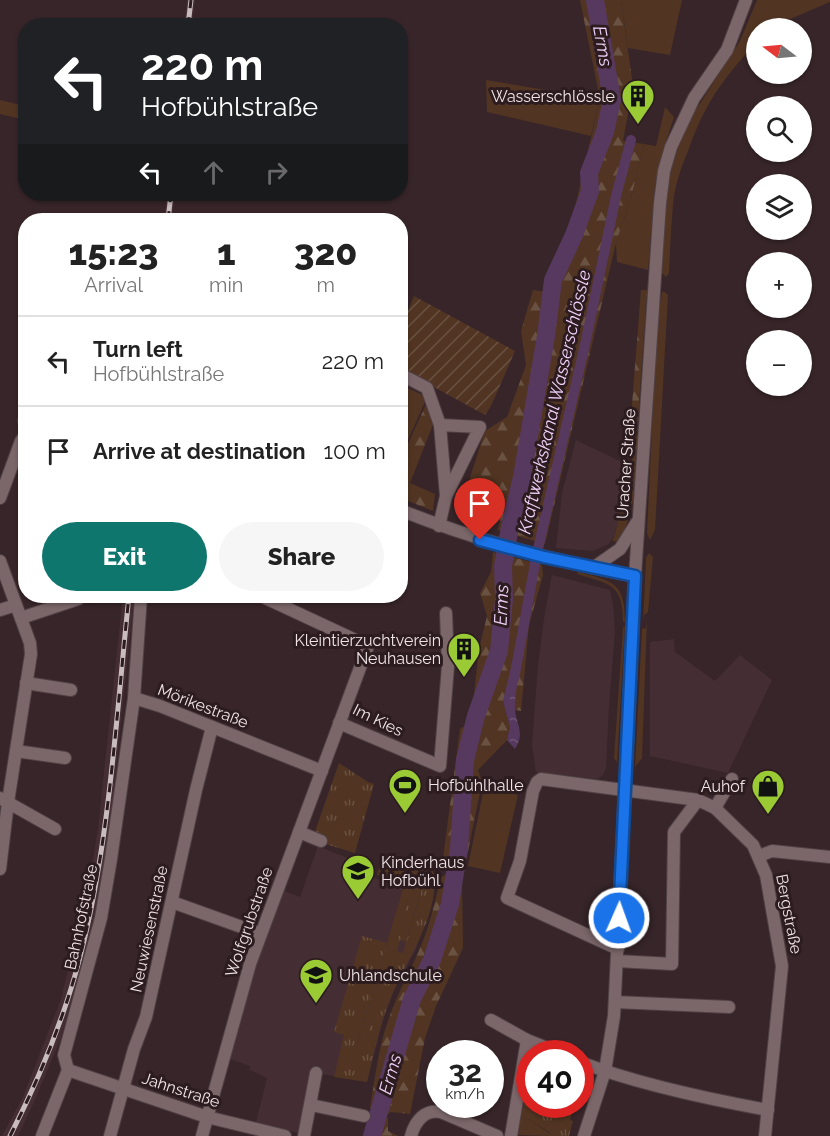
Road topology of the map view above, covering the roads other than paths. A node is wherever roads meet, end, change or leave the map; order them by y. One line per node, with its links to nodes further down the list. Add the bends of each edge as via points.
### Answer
1 (746, 0): 8 (street, Uracher Straße, via 727,50 686,112 664,171)
2 (408, 378): 3 (street, via 427,388)
3 (440, 424): 5 (street); 5 (street, via 480,427)
4 (18, 449): 6 (street)
5 (446, 496): 9 (street)
6 (0, 498)
7 (408, 513): 9 (street)
8 (639, 519): 11 (street, via 620,549); 12 (street, Uracher Straße)
9 (439, 526): 11 (street, via 495,545)
10 (0, 561): 16 (street)
11 (593, 568): 12 (street)
12 (635, 576): 29 (street, Uracher Straße)
13 (66, 603): 19 (street)
14 (141, 603): 22 (street, Mörikestraße)
15 (276, 603): 23 (street, Im Kies, via 366,646)
16 (16, 604): 17 (street); 19 (street)
17 (0, 610)
18 (446, 613): 23 (street, Im Kies, via 448,666 440,766)
19 (21, 618): 20 (street, via 31,654)
20 (26, 683): 21 (street); 25 (street)
21 (71, 690)
22 (134, 698): 24 (street, Mörikestraße); 47 (street, Bahnhofstraße, via 101,918 64,1054)
23 (339, 723): 27 (street, Wolfgrubstraße)
24 (212, 727): 27 (street, Mörikestraße); 39 (street, Neuwiesenstraße)
25 (16, 751): 26 (street); 30 (street)
26 (65, 758)
27 (322, 771): 34 (street, Wolfgrubstraße)
28 (732, 779): 32 (street)
29 (625, 791): 31 (street, Bergstraße); 41 (street, Uracher Straße); 41 (street, Bergstraße, via 544,779 537,782 520,861 507,898)
30 (4, 800): 33 (street); 38 (street)
31 (698, 800): 32 (street, Bergstraße); 41 (street, via 674,832 672,964)
32 (715, 808): 36 (street, Bergstraße, via 753,845)
33 (55, 829)
34 (299, 832): 35 (street); 40 (street, Wolfgrubstraße)
35 (321, 841)
36 (759, 856): 37 (street, via 772,851); 53 (street, Bergstraße, via 782,966)
37 (830, 857)
38 (0, 869)
39 (172, 902): 40 (street); 50 (street, Neuwiesenstraße, via 146,1017)
40 (261, 934): 55 (street, Wolfgrubstraße)
41 (618, 955): 42 (street, Uracher Straße)
42 (615, 1002): 43 (street); 48 (street, Uracher Straße)
43 (729, 1007)
44 (491, 1020): 45 (street)
45 (527, 1040)
46 (594, 1067): 48 (street)
47 (68, 1070): 50 (street, Jahnstraße); 56 (street, Bahnhofstraße)
48 (605, 1071): 53 (street); 64 (street, Uracher Straße)
49 (316, 1073): 51 (street)
50 (124, 1088): 55 (street, Jahnstraße); 57 (street, Neuwiesenstraße)
51 (311, 1105): 54 (street); 60 (street)
52 (516, 1106): 63 (street)
53 (768, 1110): 65 (street, Bergstraße)
54 (364, 1116)
55 (207, 1117): 58 (street, Wolfgrubstraße); 59 (street, Jahnstraße)
56 (42, 1136)
57 (110, 1136)
58 (202, 1136)
59 (285, 1136)
60 (304, 1136)
61 (411, 1136): 62 (street, via 417,1122 432,1110)
62 (497, 1136)
63 (511, 1136)
64 (584, 1136)
65 (765, 1136)

